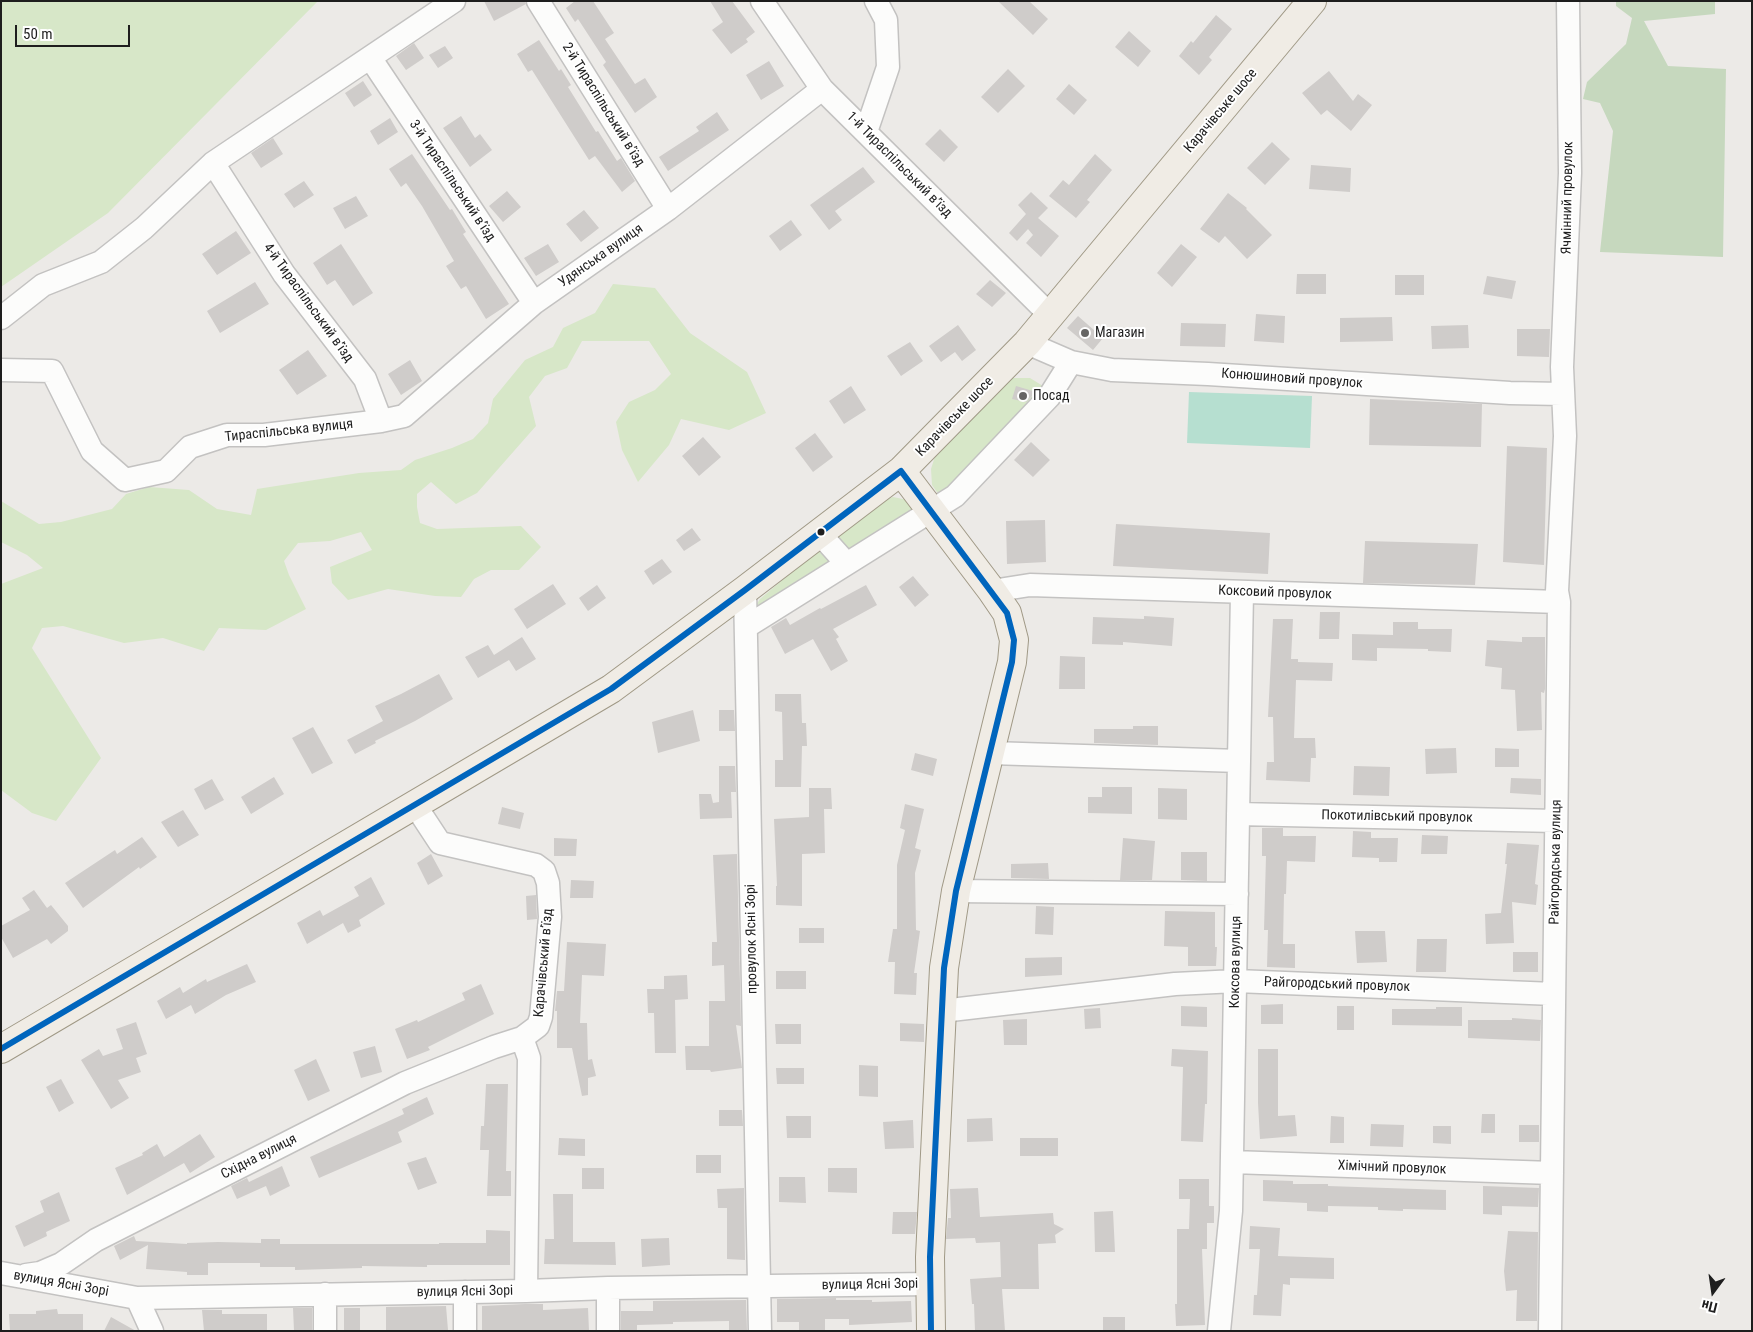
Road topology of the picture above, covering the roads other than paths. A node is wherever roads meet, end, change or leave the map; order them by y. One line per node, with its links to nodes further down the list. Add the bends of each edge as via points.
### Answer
1 (454, 1): 7 (street)
2 (538, 1): 11 (street, 2-й Тираспільський в’їзд)
3 (762, 1): 8 (street, 1-й Тираспільський в’їзд)
4 (876, 1): 9 (street, via 886,20 888,67)
5 (1312, 1): 13 (main road, Карачівське шосе)
6 (1568, 1): 18 (street, Ячмінний провулок, via 1570,173)
7 (370, 58): 10 (street); 12 (street, 3-й Тираспільський в’їзд)
8 (822, 89): 9 (street, 1-й Тираспільський в’їзд); 11 (street, Удянська вулиця)
9 (866, 132): 13 (street, 1-й Тираспільський в’їзд)
10 (213, 163): 14 (street, via 144,228 101,262 43,285); 19 (street, 4-й Тираспільський в’їзд, via 284,274 365,379)
11 (668, 208): 12 (street, Удянська вулиця)
12 (534, 302): 19 (street, Удянська вулиця, via 404,416)
13 (1051, 316): 15 (main road, Карачівське шосе)
14 (1, 318)
15 (1027, 343): 16 (street, Конюшиновий провулок); 20 (main road, Карачівське шосе)
16 (1071, 362): 18 (street, Конюшиновий провулок, via 1112,370); 21 (street, via 1049,397 955,496)
17 (1, 370): 19 (street, Тираспільська вулиця, via 52,371 92,452 125,480 166,471 190,447 227,435 264,435)
18 (1562, 394): 27 (street, Райгородська вулиця, via 1564,436)
19 (380, 421)
20 (902, 472): 21 (main road); 22 (main road, Карачівське шосе)
21 (931, 511): 23 (street); 25 (main road)
22 (820, 534): 23 (street); 24 (main road, Карачівське шосе)
23 (846, 563): 28 (street)
24 (745, 590): 28 (street, провулок Ясні Зорі); 31 (main road, Карачівське шосе, via 611,689)
25 (992, 591): 26 (street, Коксовий провулок, via 1030,585); 29 (main road, via 1007,613 1014,640)
26 (1242, 592): 27 (street, Коксовий провулок); 30 (street, Коксова вулиця)
27 (1559, 602): 33 (street, Райгородська вулиця)
28 (746, 627): 45 (street, провулок Ясні Зорі)
29 (991, 753): 30 (street); 34 (main road)
30 (1239, 761): 32 (street, Коксова вулиця)
31 (415, 805): 39 (street, Карачівський в’їзд, via 440,843 536,865 544,870 550,917 541,1017 538,1026); 40 (main road, Карачівське шосе)
32 (1238, 814): 33 (street, Покотилівський провулок); 35 (street, Коксова вулиця)
33 (1556, 821): 37 (street, Райгородська вулиця)
34 (956, 891): 35 (street); 38 (main road, via 944,968)
35 (1237, 894): 36 (street, Коксова вулиця)
36 (1236, 981): 37 (street, Райгородський провулок); 38 (street, Райгородський провулок, via 1175,984); 41 (street, Коксова вулиця)
37 (1554, 994): 42 (street, Райгородська вулиця)
38 (942, 1011): 44 (main road)
39 (522, 1038): 43 (street, Східна вулиця, via 494,1046 405,1083 96,1240 61,1264 40,1273); 47 (street, via 529,1058)
40 (1, 1049)
41 (1232, 1162): 42 (street, Хімічний провулок); 57 (street, Коксова вулиця, via 1231,1211)
42 (1552, 1173): 58 (street, Райгородська вулиця)
43 (6, 1278): 50 (street, вулиця Ясні Зорі)
44 (931, 1284): 45 (street, вулиця Ясні Зорі); 56 (main road)
45 (759, 1287): 46 (street, вулиця Ясні Зорі); 55 (street, провулок Ясні Зорі)
46 (608, 1288): 47 (street, вулиця Ясні Зорі); 54 (street)
47 (526, 1291): 48 (street, вулиця Ясні Зорі)
48 (465, 1292): 49 (street, вулиця Ясні Зорі); 53 (street)
49 (325, 1294): 50 (street, вулиця Ясні Зорі); 52 (street)
50 (137, 1298): 51 (street)
51 (152, 1331)
52 (325, 1331)
53 (465, 1331)
54 (608, 1331)
55 (760, 1331)
56 (931, 1331)
57 (1219, 1331)
58 (1550, 1331)

